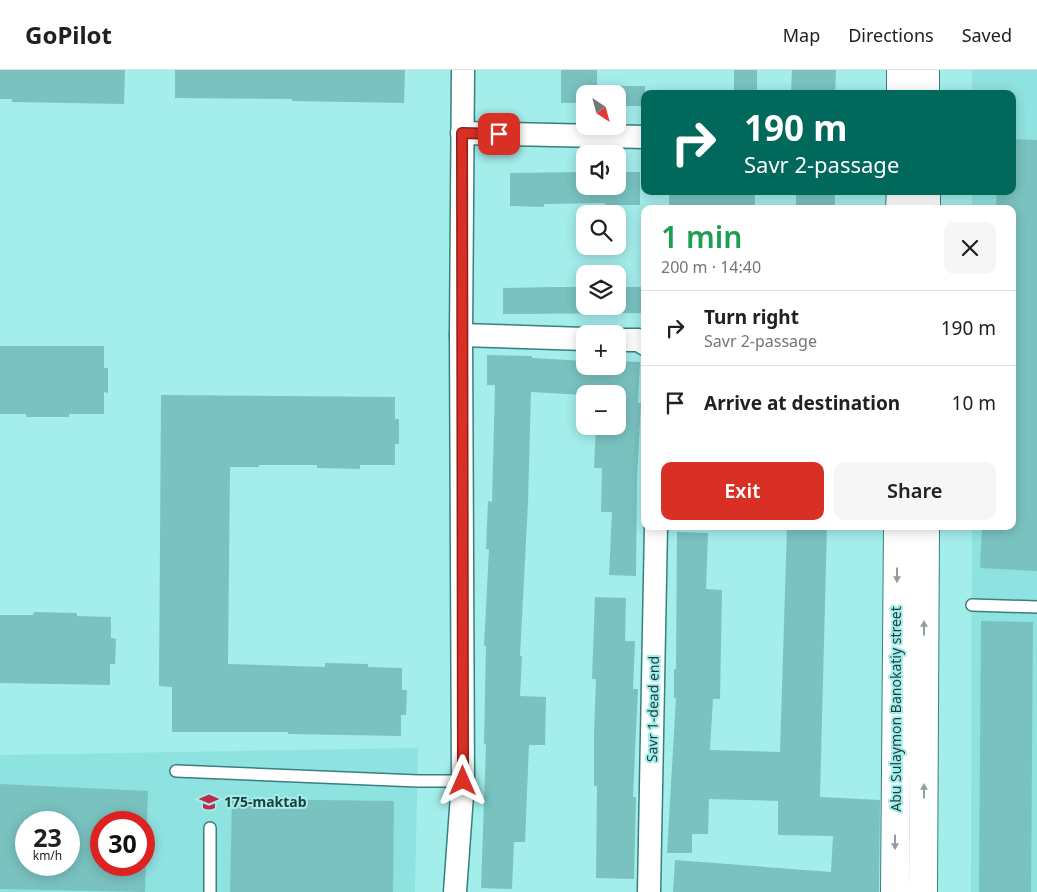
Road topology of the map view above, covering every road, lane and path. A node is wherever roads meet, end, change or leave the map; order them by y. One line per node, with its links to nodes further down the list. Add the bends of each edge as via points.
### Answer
1 (463, 70): 6 (street)
2 (902, 70): 4 (main road)
3 (925, 70): 5 (main road)
4 (901, 90)
5 (925, 90)
6 (462, 133): 7 (street); 8 (street)
7 (641, 137)
8 (461, 335): 9 (street); 18 (street)
9 (576, 339)
10 (626, 340): 11 (street)
11 (641, 341)
12 (656, 530): 22 (street, Savr 1-dead end)
13 (898, 530): 23 (main road, Abu Sulaymon Banokatiy street, one-way to 23)
14 (925, 530): 24 (main road, Abu Sulaymon Banokatiy street, one-way to 14)
15 (972, 605): 16 (lane)
16 (1037, 607)
17 (176, 771): 18 (lane)
18 (463, 781): 21 (street)
19 (210, 828): 20 (lane)
20 (210, 892)
21 (455, 892)
22 (649, 892)
23 (895, 892)
24 (923, 892)

